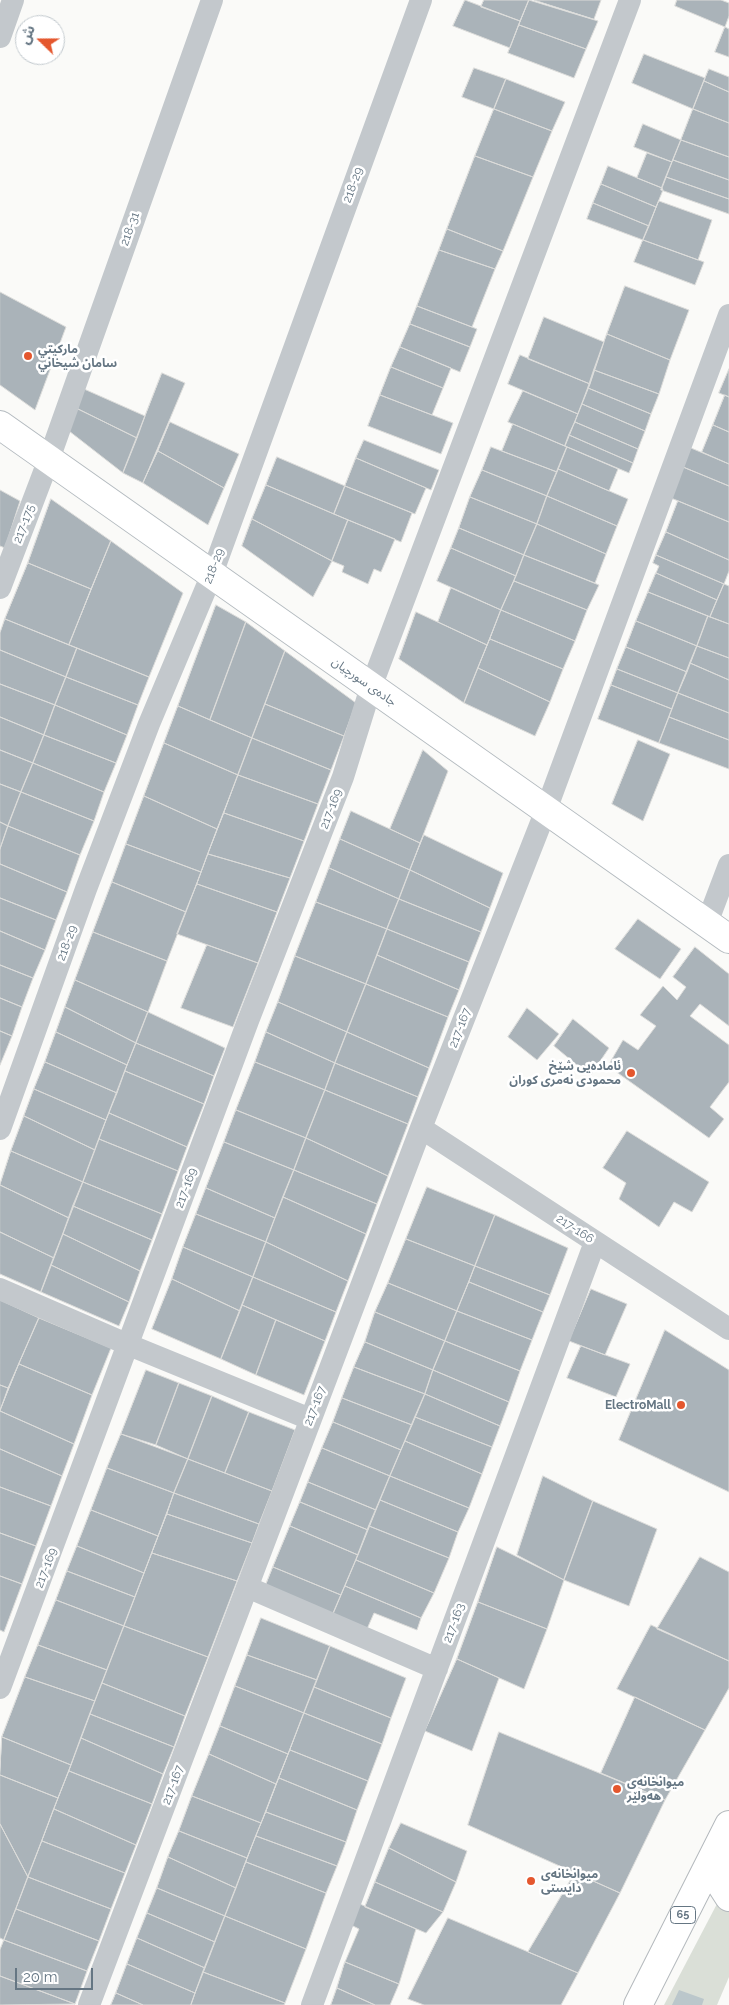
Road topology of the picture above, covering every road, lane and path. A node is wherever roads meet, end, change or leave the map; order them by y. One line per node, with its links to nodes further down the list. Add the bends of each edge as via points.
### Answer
1 (13, 0): 5 (street)
2 (212, 0): 8 (street, 218-31)
3 (421, 0): 9 (street, 218-29)
4 (630, 0): 11 (street, 217-169)
5 (0, 37)
6 (729, 315): 12 (street, 217-167)
7 (0, 425): 8 (main road, جادەی سورچیان)
8 (49, 459): 9 (main road, جادەی سورچیان); 10 (street, 217-175)
9 (212, 574): 11 (main road, جادەی سورچیان); 17 (street, 218-29, via 86,890)
10 (0, 588)
11 (371, 687): 12 (main road, جادەی سورچیان); 21 (street, 217-169, via 343,777 248,1021)
12 (546, 810): 14 (main road, جادەی سورچیان); 16 (street, 217-167)
13 (729, 865): 14 (street)
14 (707, 923): 15 (main road, جادەی سورچیان)
15 (729, 939)
16 (421, 1128): 18 (street, 217-166); 22 (street, 217-167)
17 (0, 1129)
18 (595, 1242): 20 (street, 217-166); 24 (street, 217-163)
19 (0, 1289): 21 (street)
20 (729, 1329)
21 (129, 1345): 22 (street); 25 (street, 217-169)
22 (310, 1419): 23 (street, 217-167)
23 (247, 1587): 24 (street); 28 (street, 217-167)
24 (437, 1669): 29 (street, 217-163)
25 (0, 1688)
26 (725, 1831): 27 (main road, via 720,1883); 30 (main road, 65)
27 (729, 1897)
28 (89, 2005)
29 (312, 2005)
30 (638, 2005)

